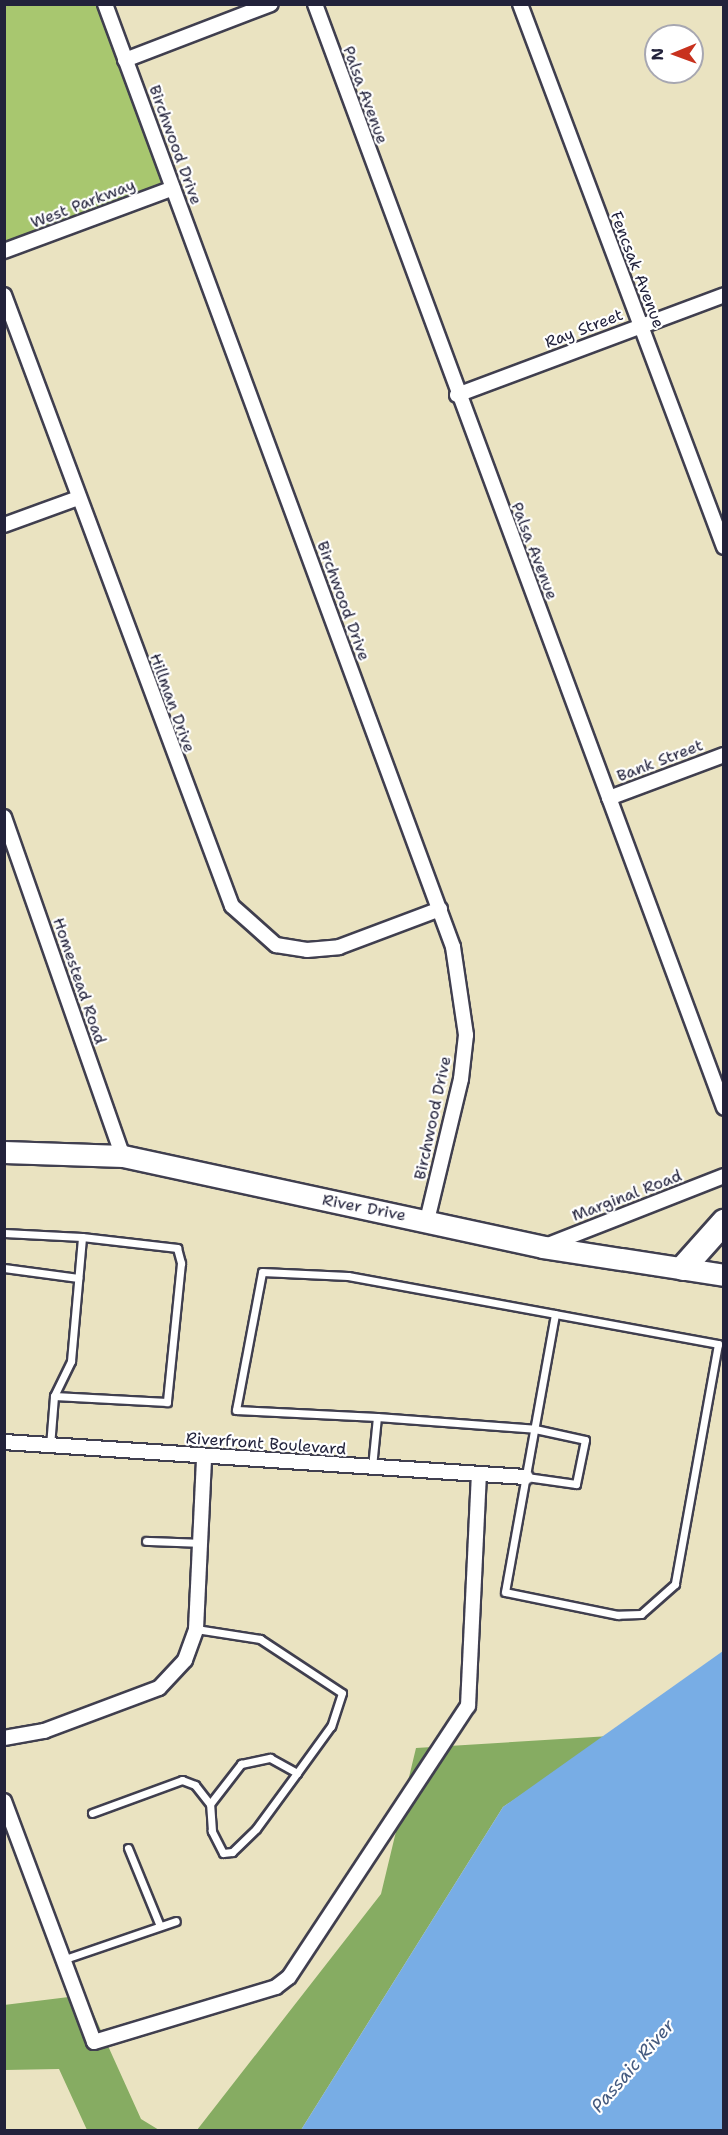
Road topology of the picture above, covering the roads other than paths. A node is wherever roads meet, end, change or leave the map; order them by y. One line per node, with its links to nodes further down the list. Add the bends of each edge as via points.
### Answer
1 (105, 4): 5 (street, Birchwood Drive)
2 (271, 4): 5 (street)
3 (315, 4): 11 (street, Palsa Avenue)
4 (520, 4): 10 (street, Fencsak Avenue)
5 (125, 60): 6 (street, Birchwood Drive)
6 (173, 188): 7 (street, West Parkway); 18 (street, Birchwood Drive)
7 (4, 251)
8 (4, 295): 12 (street, Hillman Drive)
9 (723, 295): 10 (street, Ray Street)
10 (641, 326): 11 (street, Ray Street); 14 (street, Fencsak Avenue)
11 (457, 395): 16 (street, Palsa Avenue)
12 (78, 498): 13 (street); 18 (street, Hillman Drive, via 219,879 232,906 251,928 276,945 328,948)
13 (4, 525)
14 (723, 547)
15 (723, 755): 16 (street, Bank Street)
16 (609, 798): 19 (street, Palsa Avenue)
17 (4, 816): 21 (street, Homestead Road)
18 (440, 909): 23 (street, Birchwood Drive, via 462,992 466,1035 461,1079)
19 (723, 1108)
20 (4, 1152): 21 (main road, River Drive)
21 (123, 1156): 23 (main road, River Drive)
22 (723, 1176): 27 (street, Marginal Road)
23 (427, 1221): 27 (main road, River Drive)
24 (723, 1222): 29 (highway)
25 (4, 1233): 26 (lane)
26 (82, 1237): 31 (lane); 33 (lane, via 179,1250 171,1392 160,1404)
27 (543, 1247): 29 (main road, River Drive)
28 (4, 1268): 31 (lane)
29 (683, 1268): 30 (main road, River Drive)
30 (723, 1275)
31 (78, 1278): 33 (lane, via 71,1361)
32 (555, 1314): 34 (lane, via 348,1275 262,1272 236,1410); 35 (lane); 41 (lane, via 718,1344 675,1584 641,1614 618,1615 505,1592)
33 (54, 1396): 37 (lane)
34 (377, 1417): 35 (lane); 39 (lane)
35 (535, 1429): 41 (lane); 41 (lane, via 585,1440 576,1484)
36 (4, 1442): 37 (street, Riverfront Boulevard)
37 (50, 1446): 38 (street, Riverfront Boulevard)
38 (204, 1457): 39 (street, Riverfront Boulevard); 43 (street)
39 (372, 1467): 40 (street, Riverfront Boulevard)
40 (479, 1474): 41 (street, Riverfront Boulevard); 53 (street, via 468,1706 290,1977 276,1987 94,2042)
41 (526, 1477)
42 (146, 1541): 43 (lane)
43 (200, 1543): 44 (street)
44 (196, 1629): 45 (street, via 185,1660 159,1688 44,1731); 46 (lane, via 260,1639 342,1693 331,1726)
45 (4, 1738)
46 (297, 1773): 48 (lane, via 270,1758 242,1764); 48 (lane, via 232,1852 223,1853 212,1831)
47 (4, 1801): 53 (street)
48 (210, 1804): 49 (lane, via 195,1785 182,1780)
49 (92, 1814)
50 (128, 1848): 52 (lane)
51 (176, 1921): 52 (lane)
52 (160, 1926): 53 (lane)
53 (65, 1959)

